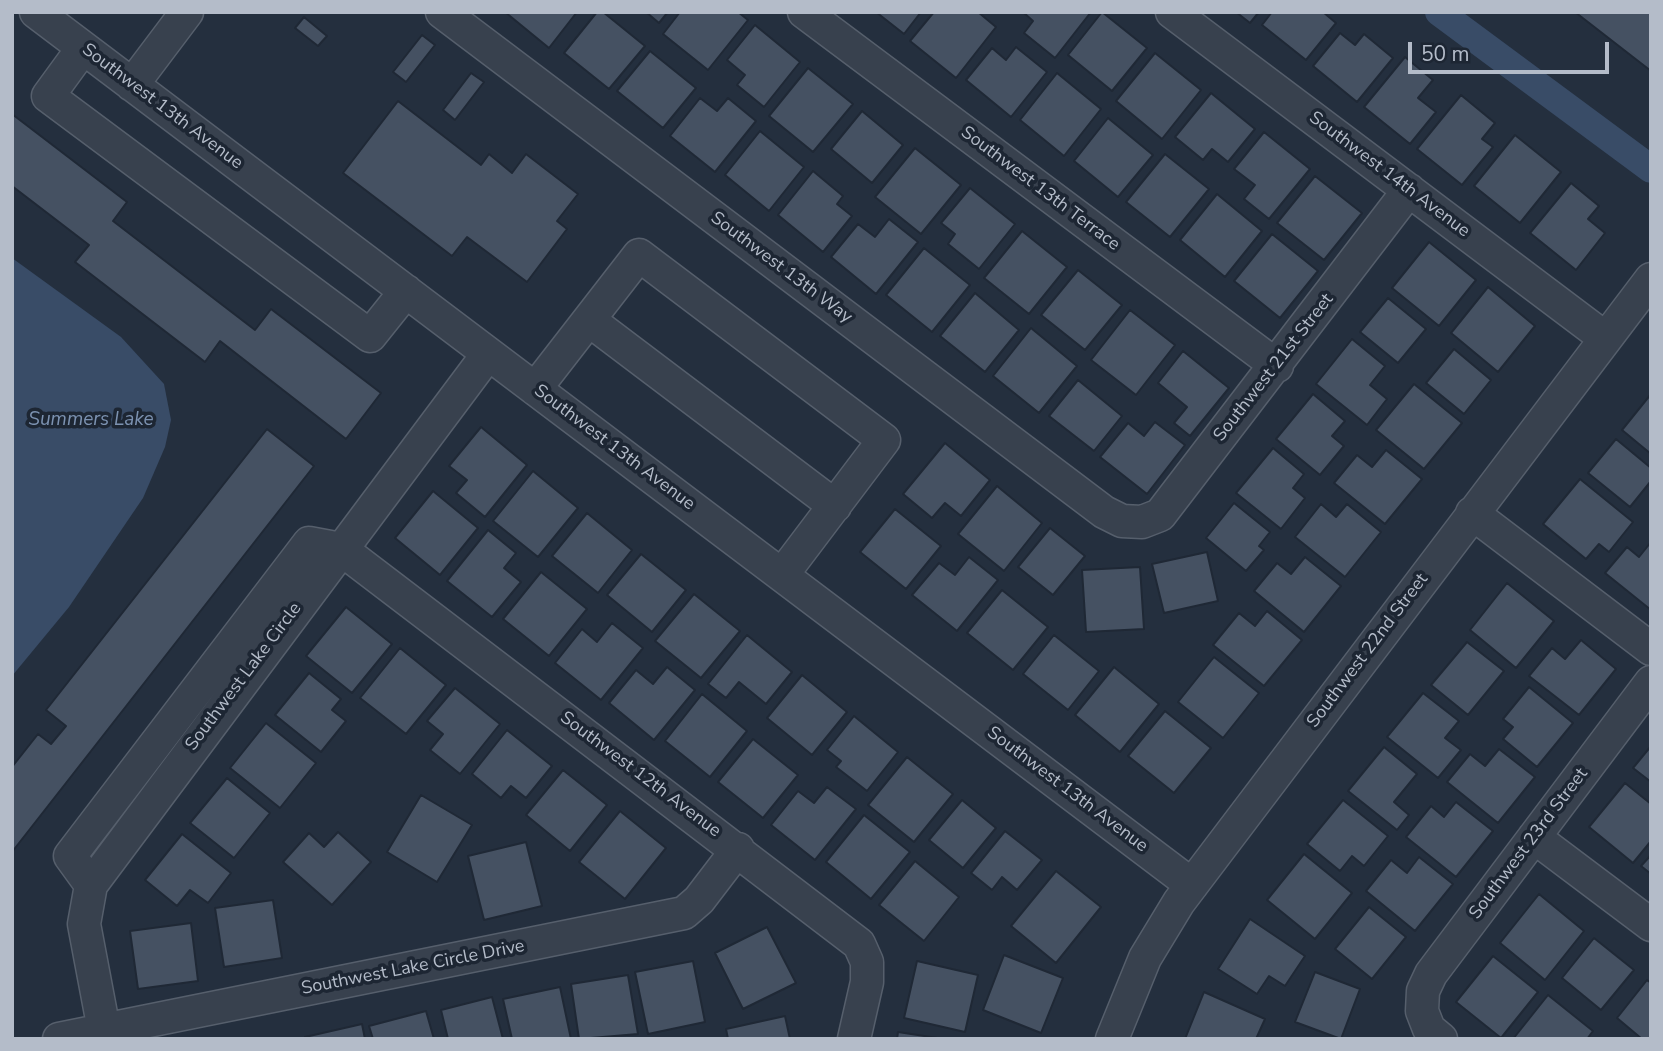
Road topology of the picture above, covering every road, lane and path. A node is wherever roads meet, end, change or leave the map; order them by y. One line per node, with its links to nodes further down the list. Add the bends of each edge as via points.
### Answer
1 (36, 12): 6 (street, Southwest 13th Avenue)
2 (187, 12): 7 (street)
3 (804, 12): 14 (street, Southwest 13th Terrace)
4 (1172, 12): 8 (street, Southwest 14th Avenue)
5 (453, 16): 18 (street, Southwest 13th Way, via 1104,512)
6 (83, 48): 7 (street, Southwest 13th Avenue); 10 (street, via 48,96 370,336)
7 (132, 85): 10 (street, Southwest 13th Avenue)
8 (1409, 190): 12 (street, Southwest 14th Avenue); 14 (street, Southwest 21st Street)
9 (1651, 279): 12 (street, Southwest 22nd Street)
10 (406, 291): 13 (street, Southwest 13th Avenue)
11 (589, 320): 15 (street); 16 (street); 16 (street, via 639,255 884,440)
12 (1605, 338): 17 (street, Southwest 22nd Street)
13 (488, 354): 15 (street, Southwest 13th Avenue); 19 (street, Southwest Lake Circle)
14 (1276, 366): 18 (street, Southwest 21st Street, via 1160,515 1142,522)
15 (535, 389): 20 (street, Southwest 13th Avenue)
16 (835, 506): 20 (street)
17 (1472, 513): 21 (street); 25 (street, Southwest 22nd Street)
18 (1122, 521)
19 (341, 549): 24 (street, Southwest 12th Avenue); 27 (street, Southwest Lake Circle, via 91,885 84,924)
20 (782, 575): 25 (street, Southwest 13th Avenue)
21 (1651, 649)
22 (1651, 682): 23 (street, Southwest 23rd Street)
23 (1534, 837): 26 (street); 31 (street, Southwest 23rd Street, via 1423,991 1422,1011 1429,1029)
24 (738, 849): 27 (street, Southwest Lake Circle Drive, via 684,913); 29 (street, Southwest 12th Avenue, via 859,944 867,962 867,982)
25 (1192, 885): 30 (street, Southwest 22nd Street, via 1145,958)
26 (1651, 925)
27 (104, 1030): 28 (street, Southwest Lake Circle Drive)
28 (59, 1039)
29 (854, 1039)
30 (1112, 1039)
31 (1441, 1039)

